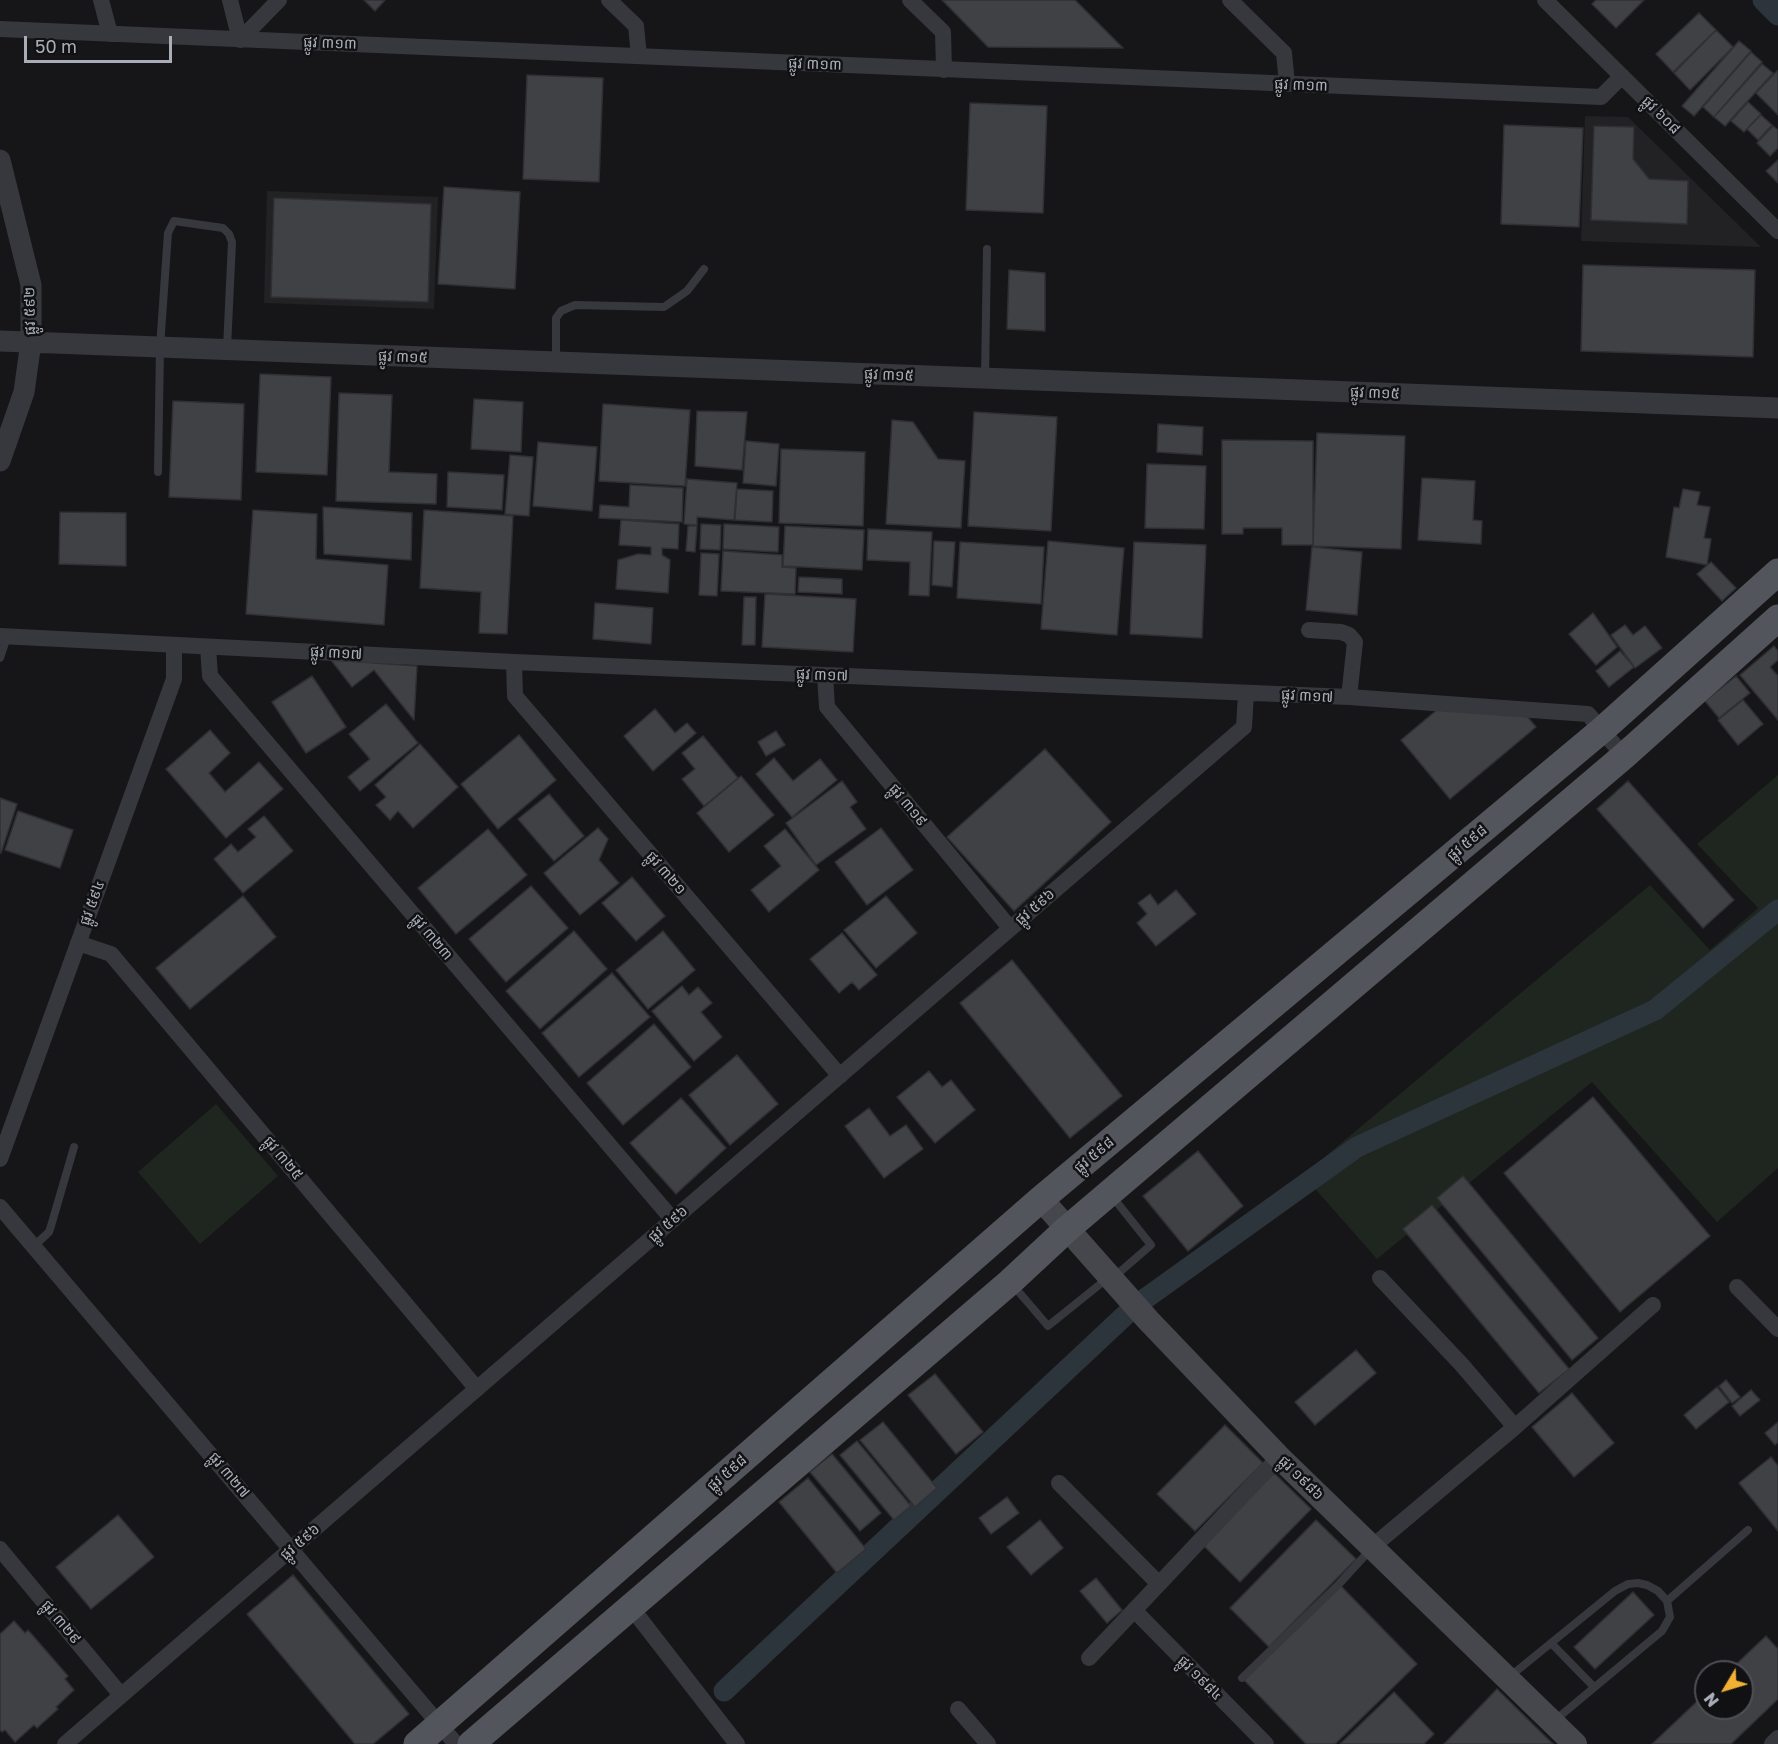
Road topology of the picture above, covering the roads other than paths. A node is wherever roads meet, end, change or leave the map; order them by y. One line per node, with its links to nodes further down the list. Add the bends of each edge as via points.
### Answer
1 (101, 0): 9 (street)
2 (230, 0): 10 (street)
3 (279, 0): 10 (street)
4 (609, 0): 11 (street, via 636,26)
5 (910, 0): 12 (street, via 943,32)
6 (1230, 0): 14 (street, via 1284,53)
7 (1545, 0): 13 (street, ផ្លូវ ៦០៨)
8 (0, 29): 9 (street, ផ្លូវ ៣១៣)
9 (110, 34): 10 (street, ផ្លូវ ៣១៣)
10 (240, 40): 11 (street, ផ្លូវ ៣១៣)
11 (639, 56): 12 (street, ផ្លូវ ៣១៣)
12 (944, 70): 14 (street, ផ្លូវ ៣១៣)
13 (1622, 76): 14 (street, ផ្លូវ ៣១៣, via 1601,97); 16 (street, ផ្លូវ ៦០៨)
14 (1287, 84)
15 (0, 160): 20 (street, ផ្លូវ ៥៩២, via 31,285)
16 (1778, 231)
17 (987, 249): 24 (lane)
18 (704, 269): 23 (lane, via 687,291 664,307 575,305 561,310 556,318)
19 (0, 341): 20 (street, ផ្លូវ ៣១៥)
20 (31, 342): 21 (street, ផ្លូវ ៣១៥); 26 (street, ផ្លូវ ៥៩២, via 24,392)
21 (160, 347): 22 (street, ផ្លូវ ៣១៥); 22 (lane, via 168,232 174,221 223,228 229,234 232,242); 27 (lane)
22 (227, 350): 23 (street, ផ្លូវ ៣១៥)
23 (556, 363): 24 (street, ផ្លូវ ៣១៥)
24 (985, 379): 25 (street, ផ្លូវ ៣១៥)
25 (1778, 408)
26 (0, 461)
27 (158, 472)
28 (1778, 573): 39 (main road, ផ្លូវ ៥៩៨)
29 (1778, 618): 40 (main road)
30 (1309, 630): 38 (street, via 1341,632 1355,642)
31 (4, 636): 32 (street, ផ្លូវ ៣១៧); 34 (lane)
32 (174, 645): 33 (street, ផ្លូវ ៣១៧); 42 (street, ផ្លូវ ៥៩៤, via 174,679)
33 (208, 646): 35 (street, ផ្លូវ ៣១៧); 51 (street, ផ្លូវ ៣២៣, via 210,676)
34 (0, 658)
35 (514, 662): 36 (street, ផ្លូវ ៣១៧); 44 (street, ផ្លូវ ៣២១, via 515,696)
36 (825, 675): 37 (street, ផ្លូវ ៣១៧); 41 (street, ផ្លូវ ៣១៩, via 827,707)
37 (1246, 693): 38 (street, ផ្លូវ ៣១៧); 41 (street, ផ្លូវ ៥៩៦, via 1244,727)
38 (1348, 698): 39 (street, ផ្លូវ ៣១៧, via 1588,714)
39 (1602, 730): 40 (street, ផ្លូវ ៣១៧); 43 (main road, ផ្លូវ ៥៩៨)
40 (1624, 756): 45 (main road)
41 (1010, 928): 44 (street, ផ្លូវ ៥៩៦)
42 (78, 943): 47 (street, ផ្លូវ ៥៩៤); 60 (street, ផ្លូវ ៣២៥, via 111,954)
43 (1209, 1059): 45 (main road); 49 (main road, ផ្លូវ ៥៩៨)
44 (840, 1076): 51 (street, ផ្លូវ ៥៩៦)
45 (1232, 1089): 48 (main road)
46 (74, 1147): 53 (lane, via 49,1232)
47 (0, 1159)
48 (1109, 1193): 52 (main road); 56 (lane, via 1151,1245)
49 (1041, 1199): 52 (main road, ផ្លូវ ១៩៨៦); 80 (main road, ផ្លូវ ៥៩៨)
50 (0, 1207): 53 (street, ផ្លូវ ៣២៧)
51 (673, 1220): 60 (street, ផ្លូវ ៥៩៦)
52 (1066, 1228): 55 (main road); 56 (main road, ផ្លូវ ១៩៨៦)
53 (34, 1246): 67 (street, ផ្លូវ ៣២៧)
54 (1380, 1278): 61 (street)
55 (1010, 1282): 56 (lane, via 1048,1326); 70 (main road)
56 (1114, 1282): 62 (main road, ផ្លូវ ១៩៨៦)
57 (1737, 1287): 59 (street)
58 (1653, 1305): 61 (street)
59 (1778, 1329)
60 (477, 1389): 67 (street, ផ្លូវ ៥៩៦)
61 (1515, 1427): 65 (street)
62 (1280, 1457): 65 (main road, ផ្លូវ ១៩៨៦); 68 (street)
63 (1059, 1483): 68 (street)
64 (1748, 1530): 69 (lane)
65 (1372, 1547): 74 (lane); 75 (main road, ផ្លូវ ១៩៨៦)
66 (0, 1549): 77 (street, ផ្លូវ ៣២៩)
67 (292, 1549): 77 (street, ផ្លូវ ៥៩៦); 80 (street, ផ្លូវ ៣២៧)
68 (1159, 1584): 71 (street)
69 (1667, 1601): 72 (lane, via 1647,1585 1628,1584); 76 (lane, via 1670,1617 1662,1631)
70 (630, 1606): 82 (street); 85 (main road)
71 (1134, 1610): 73 (street); 87 (street, ផ្លូវ ១៩៨៤)
72 (1551, 1643): 75 (lane); 76 (lane)
73 (1089, 1658)
74 (1242, 1678)
75 (1507, 1678): 79 (main road, ផ្លូវ ១៩៨៦)
76 (1594, 1688): 79 (lane)
77 (121, 1695): 83 (street, ផ្លូវ ៥៩៦)
78 (958, 1708): 86 (street)
79 (1553, 1722): 88 (main road, ផ្លូវ ១៩៨៦)
80 (448, 1734): 84 (main road, ផ្លូវ ៥៩៨)
81 (1778, 1738): 89 (street)
82 (735, 1742)
83 (65, 1744)
84 (417, 1744)
85 (471, 1744)
86 (988, 1744)
87 (1266, 1744)
88 (1575, 1744)
89 (1772, 1744)

